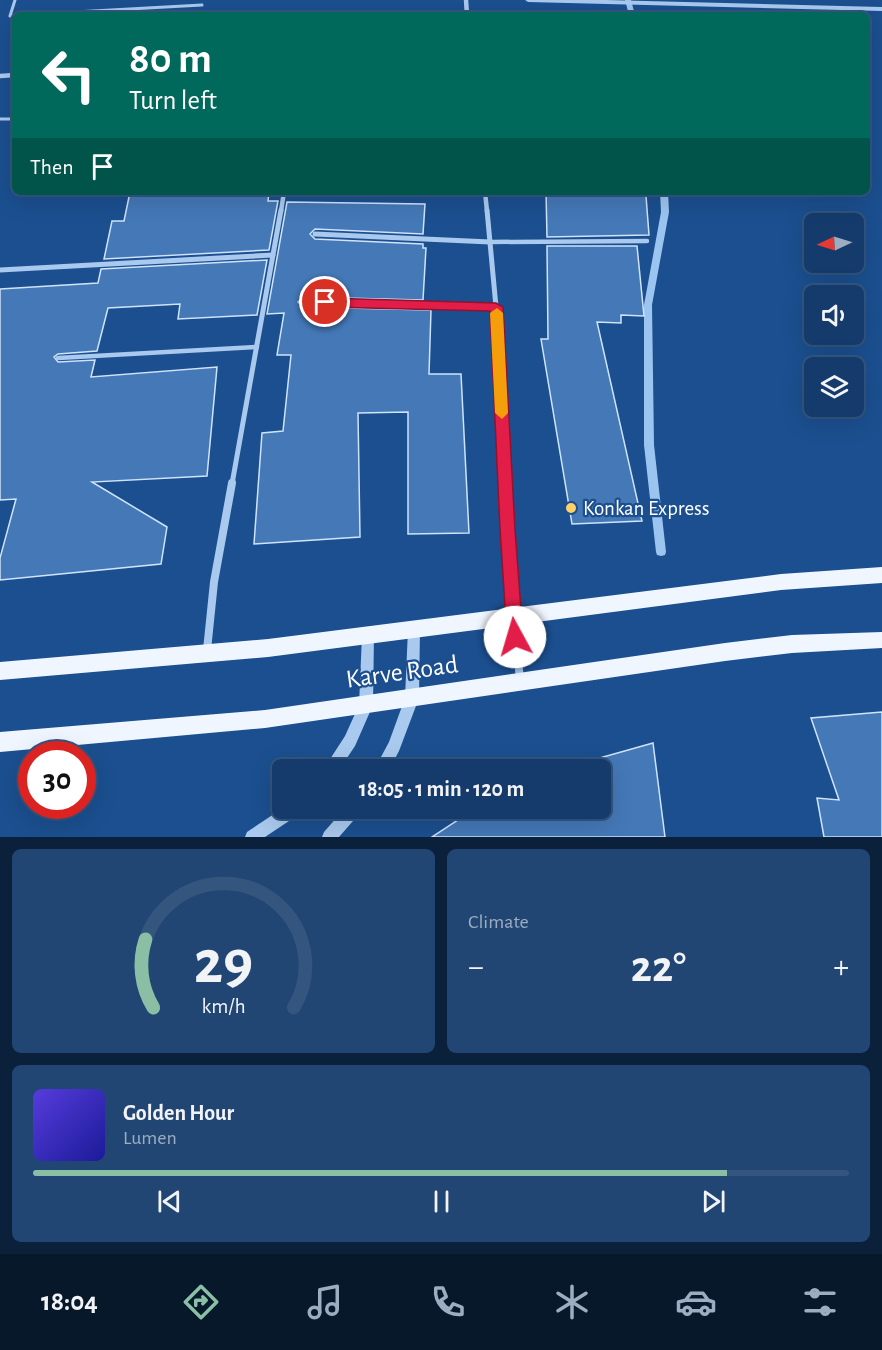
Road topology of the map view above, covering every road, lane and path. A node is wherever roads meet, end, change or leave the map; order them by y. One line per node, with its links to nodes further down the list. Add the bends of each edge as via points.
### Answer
1 (15, 0): 7 (lane)
2 (528, 0): 3 (street)
3 (729, 2): 5 (street)
4 (202, 5): 6 (lane)
5 (882, 9)
6 (75, 12)
7 (12, 16)
8 (283, 195): 13 (street)
9 (485, 195): 12 (street)
10 (315, 234): 12 (street)
11 (647, 241): 12 (lane)
12 (490, 242): 16 (street)
13 (273, 255): 14 (street); 17 (street)
14 (0, 270)
15 (303, 302): 16 (street)
16 (496, 307): 20 (street)
17 (257, 346): 18 (lane); 24 (street, via 214,582)
18 (58, 358)
19 (882, 575): 20 (main road, Karve Road, via 781,582)
20 (513, 615): 21 (main road, Karve Road); 26 (street)
21 (414, 629): 22 (main road, Karve Road); 27 (street)
22 (368, 635): 24 (main road, Karve Road); 28 (street)
23 (882, 640): 26 (main road, Karve Road, via 792,644)
24 (206, 653): 25 (main road, Karve Road)
25 (0, 670)
26 (520, 681): 27 (main road, Karve Road)
27 (412, 698): 28 (main road, Karve Road); 31 (street)
28 (366, 705): 29 (main road, Karve Road, via 265,719); 30 (street)
29 (0, 742)
30 (338, 759)
31 (387, 759)
32 (279, 819): 35 (street)
33 (346, 819): 34 (street)
34 (333, 835)
35 (252, 837)

